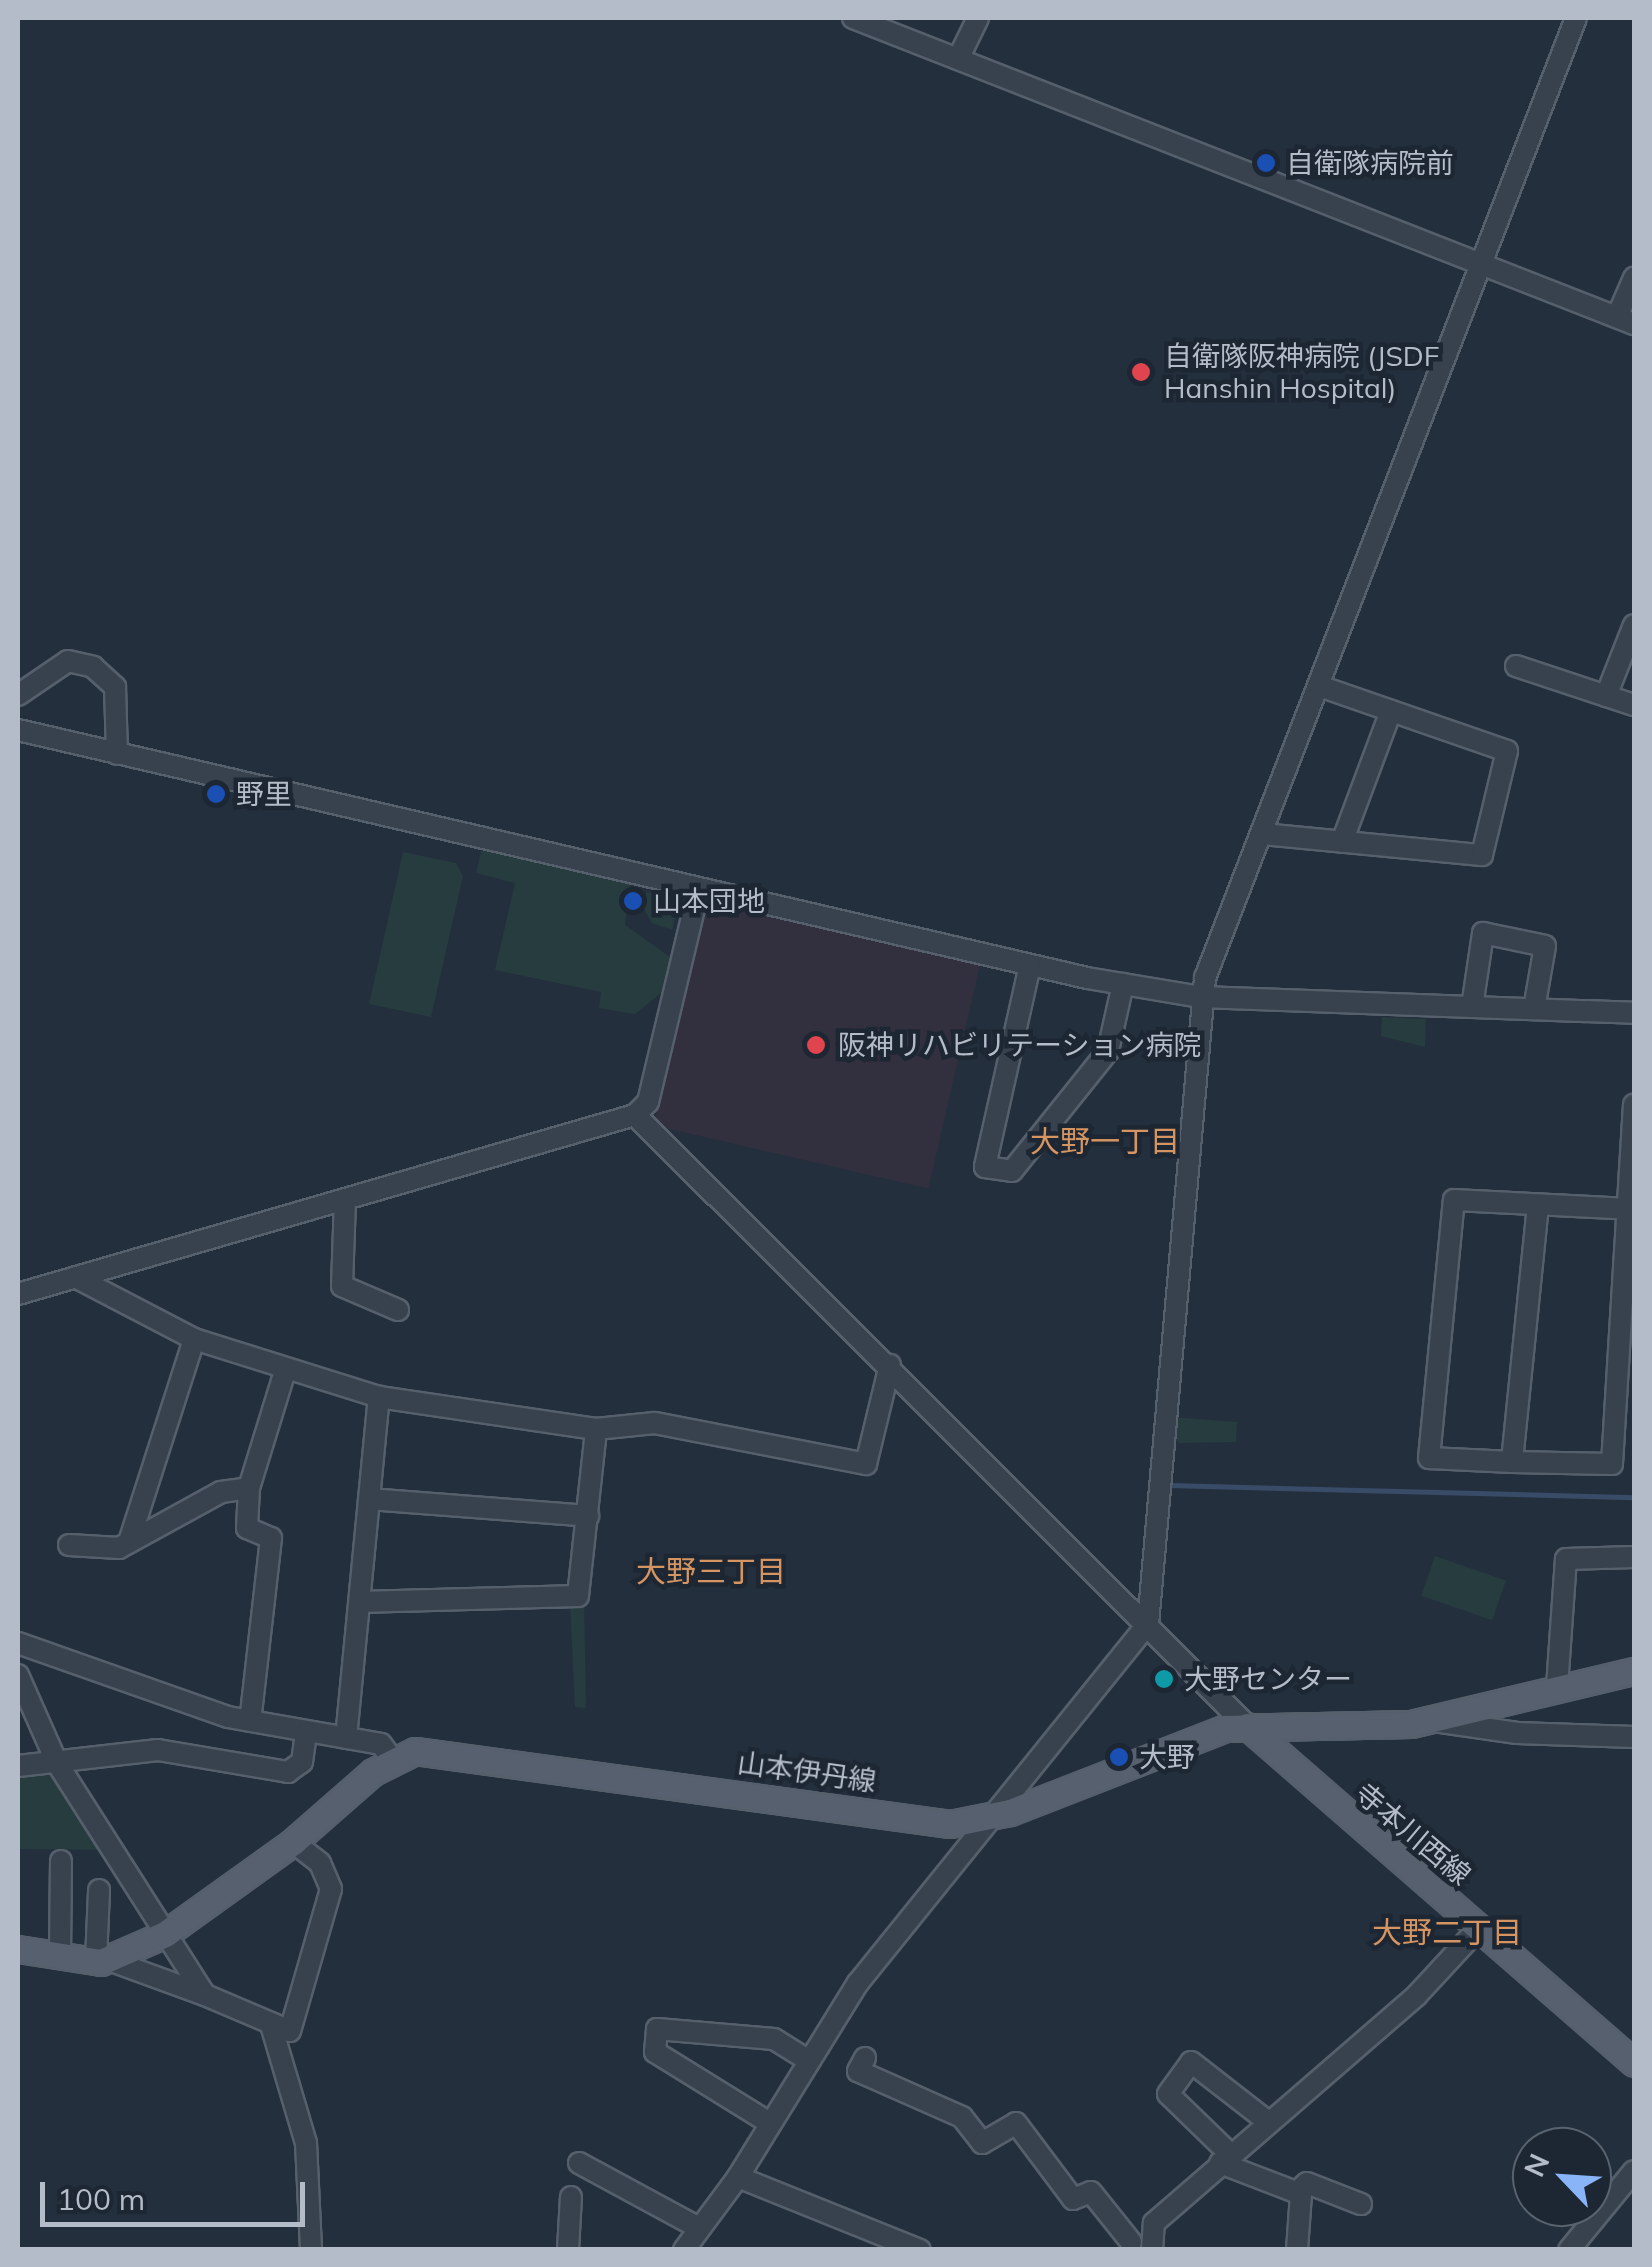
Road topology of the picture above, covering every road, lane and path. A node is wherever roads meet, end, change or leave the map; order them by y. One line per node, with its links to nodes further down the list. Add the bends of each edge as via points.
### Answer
1 (853, 18): 4 (street)
2 (978, 18): 4 (street)
3 (1576, 18): 5 (street)
4 (958, 59): 5 (street)
5 (1482, 262): 7 (street); 10 (street)
6 (1634, 278): 7 (street)
7 (1626, 321)
8 (1634, 625): 12 (street)
9 (1516, 666): 12 (street)
10 (1319, 686): 14 (street); 17 (street)
11 (18, 695): 16 (street, via 68,660 93,667 115,687)
12 (1606, 696): 13 (street)
13 (1634, 705)
14 (1391, 710): 18 (street); 18 (street, via 1507,751 1482,855)
15 (18, 730): 16 (street)
16 (116, 754): 19 (street)
17 (1262, 834): 18 (street); 22 (street)
18 (1342, 842)
19 (698, 892): 20 (street); 27 (street, via 648,1102)
20 (1030, 966): 21 (street); 21 (street, via 985,1166 1012,1171 1108,1052)
21 (1123, 984): 22 (street)
22 (1200, 997): 23 (street); 49 (street)
23 (1472, 1007): 24 (street); 24 (street, via 1483,934 1545,946)
24 (1534, 1009): 25 (street)
25 (1634, 1013)
26 (1634, 1105): 30 (street)
27 (635, 1115): 28 (street); 35 (street)
28 (345, 1200): 31 (street); 33 (street, via 342,1286)
29 (1538, 1205): 30 (street); 39 (street); 39 (street, via 1454,1200 1428,1458)
30 (1630, 1209): 40 (street)
31 (77, 1278): 32 (street); 34 (street)
32 (18, 1294)
33 (398, 1310)
34 (194, 1340): 36 (street); 45 (street)
35 (890, 1365): 38 (street, via 866,1464 654,1423); 49 (street)
36 (285, 1371): 37 (street); 42 (street)
37 (379, 1397): 38 (street); 43 (street)
38 (596, 1429): 44 (street)
39 (1512, 1462): 40 (street)
40 (1612, 1464): 41 (street)
41 (1634, 1465)
42 (249, 1488): 45 (street, via 221,1492); 54 (street, via 247,1528 271,1538)
43 (369, 1499): 44 (street); 48 (street)
44 (588, 1516): 48 (street, via 578,1596)
45 (129, 1542): 46 (street, via 119,1548)
46 (69, 1544)
47 (1634, 1557): 53 (street, via 1566,1559)
48 (360, 1602): 59 (street)
49 (1148, 1624): 56 (street); 63 (street)
50 (18, 1643): 54 (street, via 158,1697)
51 (1634, 1670): 53 (main road, 山本伊丹線)
52 (18, 1674): 61 (street)
53 (1557, 1687): 55 (main road, 山本伊丹線)
54 (250, 1721): 57 (street)
55 (1432, 1721): 56 (main road, 山本伊丹線, via 1364,1728); 58 (street, via 1517,1733)
56 (1246, 1726): 63 (main road, 山本伊丹線, via 1206,1734); 67 (main road, 寺本川西線)
57 (306, 1733): 59 (street); 61 (street, via 302,1762 288,1772 158,1750)
58 (1634, 1737)
59 (346, 1738): 60 (street, via 381,1744)
60 (392, 1759): 63 (main road, 山本伊丹線, via 415,1751 576,1769 950,1824); 64 (main road)
61 (56, 1763): 62 (street); 68 (street)
62 (18, 1766)
63 (993, 1817): 75 (street, via 868,1970)
64 (293, 1842): 68 (main road); 73 (street, via 320,1863 331,1889 290,2032)
65 (62, 1861): 70 (street)
66 (99, 1890): 71 (street)
67 (1479, 1928): 76 (main road, 寺本川西線); 77 (street, via 1416,1996)
68 (165, 1934): 71 (main road); 72 (street)
69 (18, 1949): 70 (main road)
70 (60, 1956): 71 (main road)
71 (103, 1960): 72 (street)
72 (205, 1995): 73 (street)
73 (272, 2025): 89 (street, via 306,2143)
74 (864, 2058): 88 (street, via 858,2071 962,2117 982,2143 1016,2123 1068,2202 1090,2192)
75 (806, 2059): 78 (street); 78 (street, via 774,2039 657,2029 656,2052)
76 (1634, 2063)
77 (1267, 2121): 79 (street); 79 (street, via 1192,2062 1168,2094)
78 (768, 2122): 82 (street)
79 (1225, 2159): 83 (street); 86 (street)
80 (579, 2163): 87 (street)
81 (1634, 2171): 95 (street)
82 (738, 2178): 87 (street); 92 (street)
83 (1297, 2192): 85 (street, via 1307,2183); 94 (street)
84 (571, 2197): 90 (street)
85 (1362, 2204)
86 (1154, 2223): 88 (street); 93 (street)
87 (699, 2228): 91 (street)
88 (1126, 2246)
89 (311, 2250)
90 (568, 2250)
91 (684, 2250)
92 (920, 2250)
93 (1152, 2250)
94 (1297, 2250)
95 (1570, 2250)

